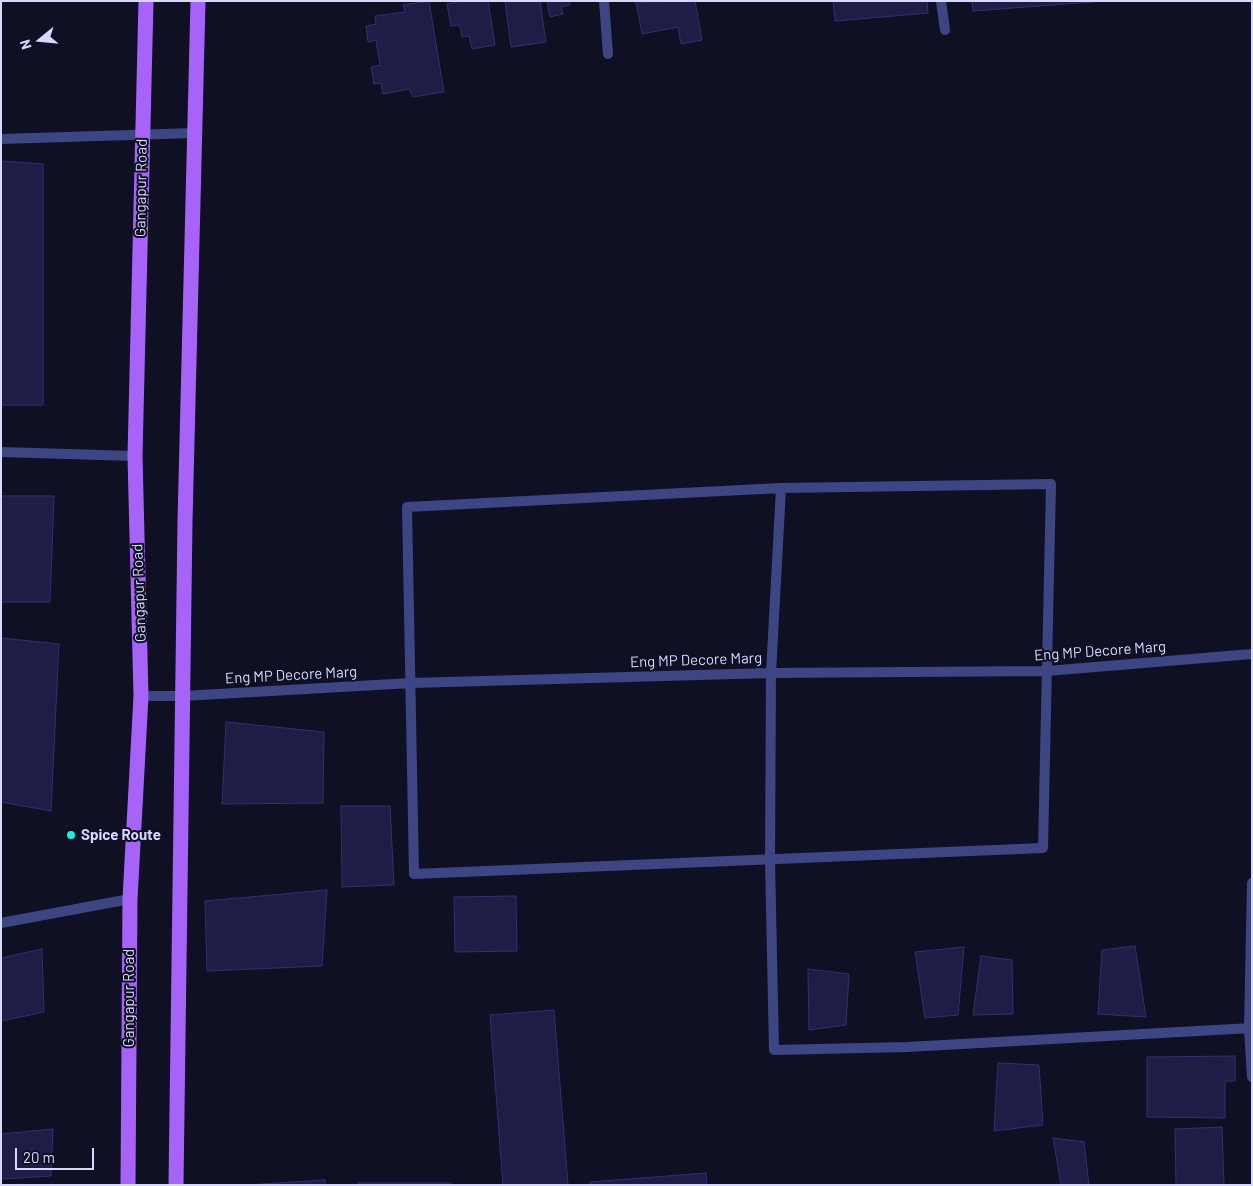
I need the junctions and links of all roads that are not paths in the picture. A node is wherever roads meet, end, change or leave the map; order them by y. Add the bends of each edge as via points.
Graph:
1 (146, 1) edge
2 (198, 1) edge
3 (604, 1) edge
4 (942, 1) edge
5 (945, 30) dead end
6 (608, 54) dead end
7 (195, 133) junction
8 (142, 134) junction
9 (1, 139) edge
10 (1, 452) edge
11 (135, 456) junction
12 (781, 488) junction
13 (1252, 654) edge
14 (1047, 672) junction
15 (771, 673) junction
16 (411, 683) junction
17 (141, 696) junction
18 (183, 696) junction
19 (770, 860) junction
20 (1252, 883) edge
21 (130, 899) junction
22 (1, 923) edge
23 (1250, 1028) edge
24 (1252, 1077) edge
25 (128, 1185) edge
26 (176, 1185) edge

1 - 8 main road, Gangapur Road
2 - 7 main road
3 - 6 street
4 - 5 street
7 - 8 street
7 - 18 main road
8 - 9 street
8 - 11 main road, Gangapur Road
10 - 11 street
11 - 17 main road, Gangapur Road
12 - 14 street via 1051,484
12 - 15 street
12 - 16 street via 407,507
13 - 14 street, Eng MP Decore Marg
14 - 15 street, Eng MP Decore Marg
14 - 19 street via 1043,848
15 - 16 street, Eng MP Decore Marg
15 - 19 street
16 - 18 street, Eng MP Decore Marg
16 - 19 street via 414,874
17 - 18 street, Eng MP Decore Marg
17 - 21 main road, Gangapur Road
18 - 26 main road
19 - 23 street via 774,1050 907,1047
20 - 23 street
21 - 22 street
21 - 25 main road, Gangapur Road
23 - 24 street

